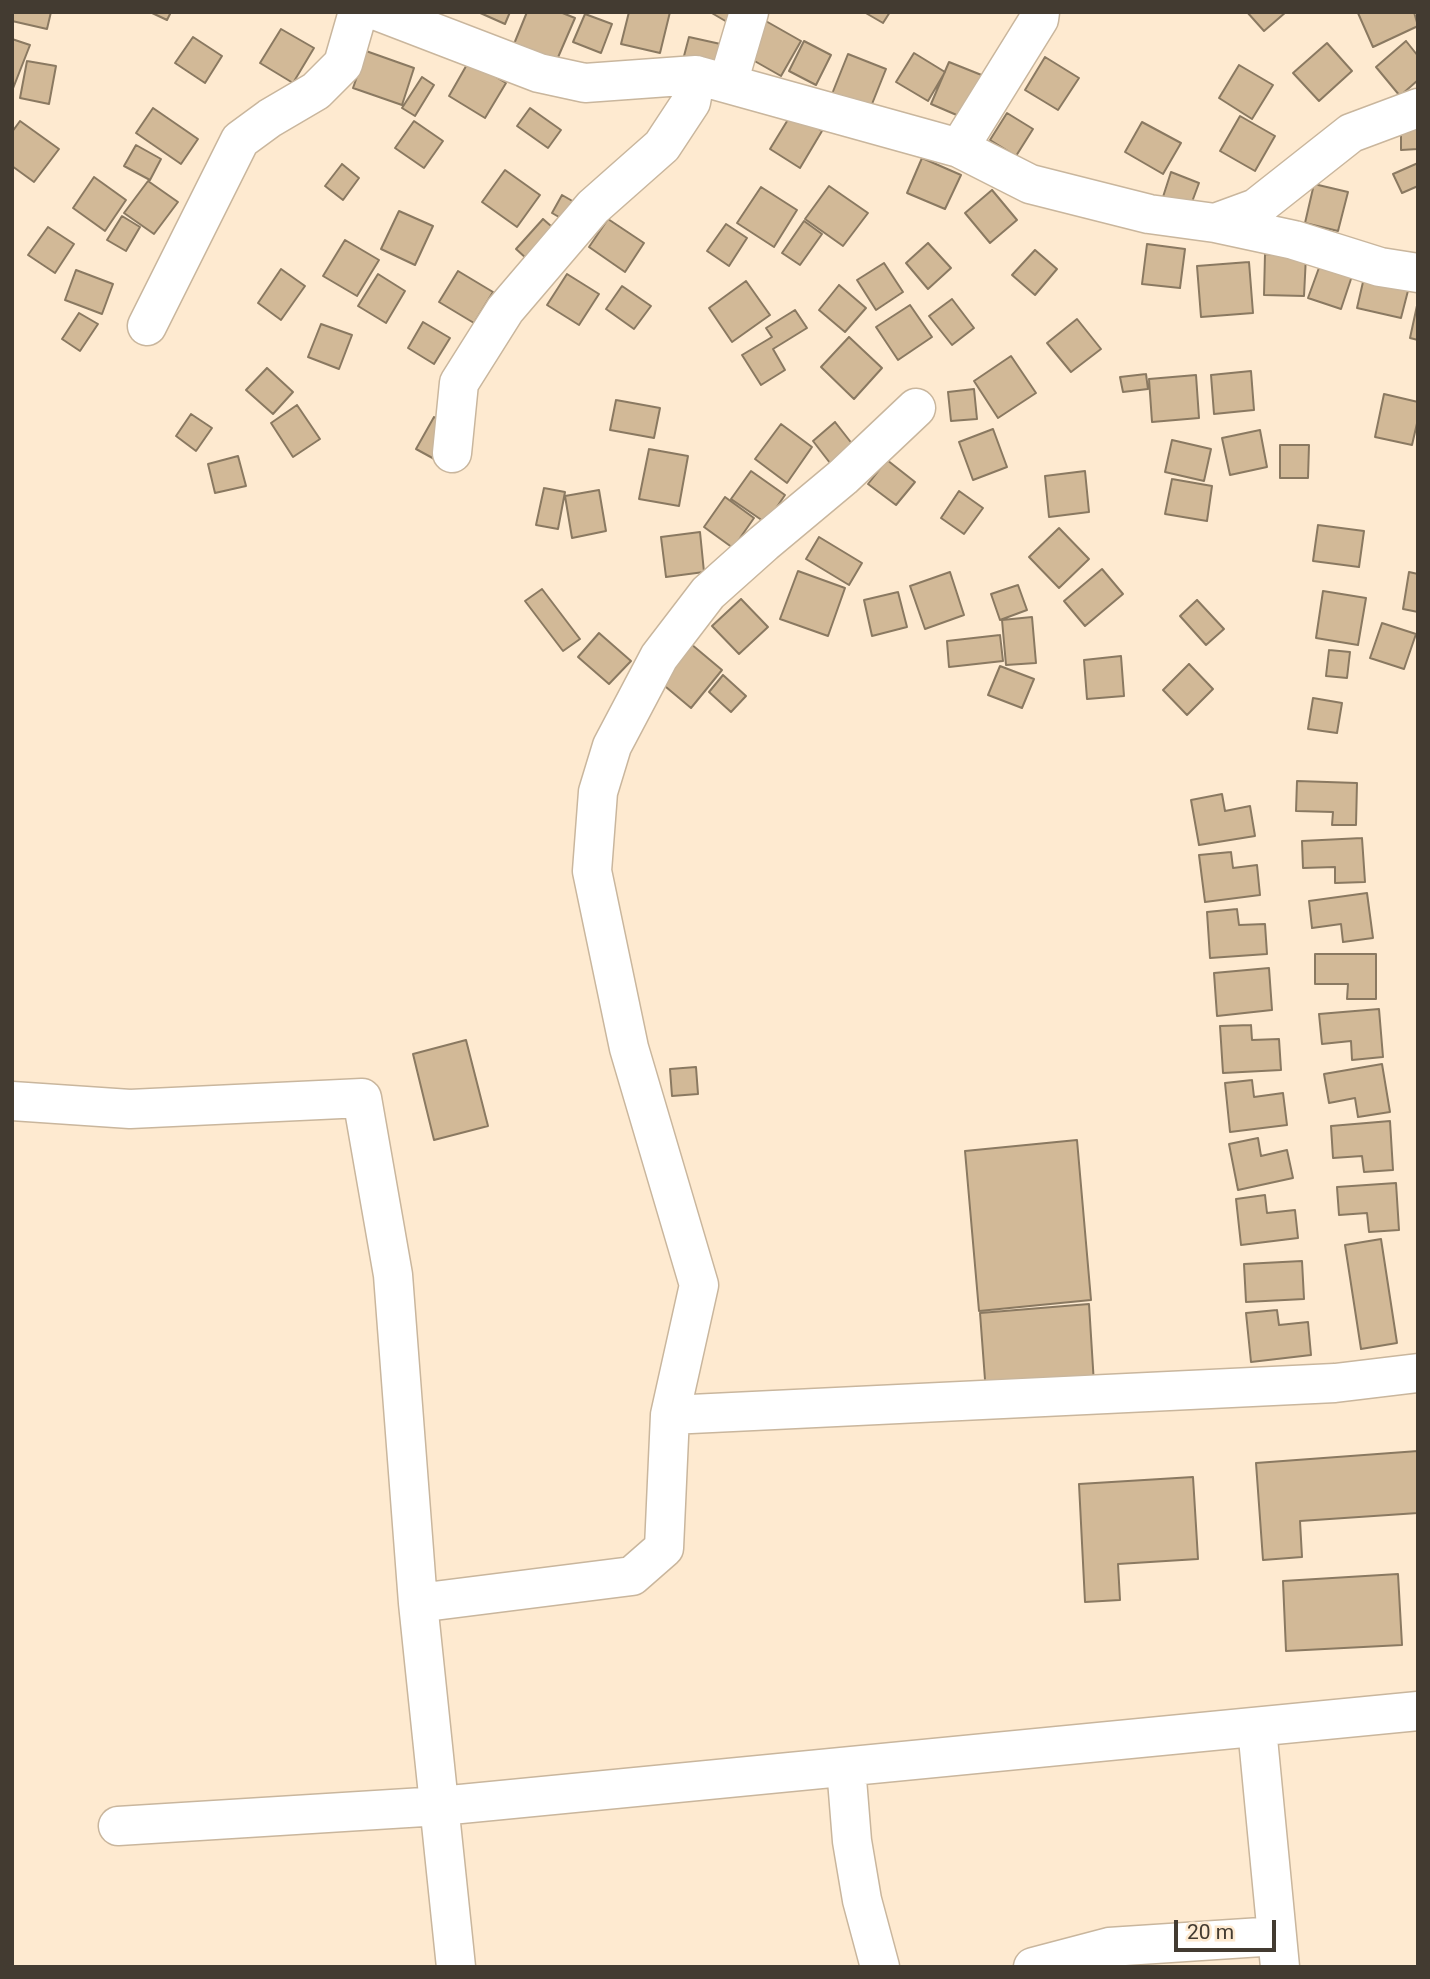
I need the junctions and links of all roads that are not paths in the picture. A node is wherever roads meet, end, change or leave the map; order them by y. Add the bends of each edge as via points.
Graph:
1 (358, 12) edge
2 (380, 12) edge
3 (748, 12) edge
4 (1040, 12) edge
5 (712, 79) junction
6 (1418, 108) edge
7 (960, 148) junction
8 (1214, 223) junction
9 (1418, 273) edge
10 (147, 326) dead end
11 (916, 408) dead end
12 (452, 453) dead end
13 (12, 1101) edge
14 (1418, 1373) edge
15 (670, 1416) junction
16 (418, 1603) junction
17 (1418, 1711) edge
18 (1257, 1728) junction
19 (846, 1767) junction
20 (440, 1806) junction
21 (118, 1826) dead end
22 (1279, 1951) edge
23 (456, 1967) edge
24 (880, 1967) edge
25 (1032, 1967) edge

1 - 10 street via 343,64 316,91 240,140
2 - 5 street via 539,73 585,83
3 - 5 street
4 - 7 street
5 - 7 street
5 - 12 street via 662,146 593,207 505,310 459,383
6 - 8 street via 1351,133 1256,208
7 - 8 street via 1030,184 1149,214
8 - 9 street
11 - 15 street via 708,593 659,657 612,746 598,792 593,871 629,1048 699,1285
13 - 16 street via 130,1109 362,1098 393,1275
14 - 15 street via 1335,1383
15 - 16 street via 664,1548 632,1576
16 - 20 street
17 - 18 street
18 - 19 street
18 - 22 street
19 - 20 street
19 - 24 street via 862,1900
20 - 21 street
20 - 23 street
22 - 25 street via 1110,1947

